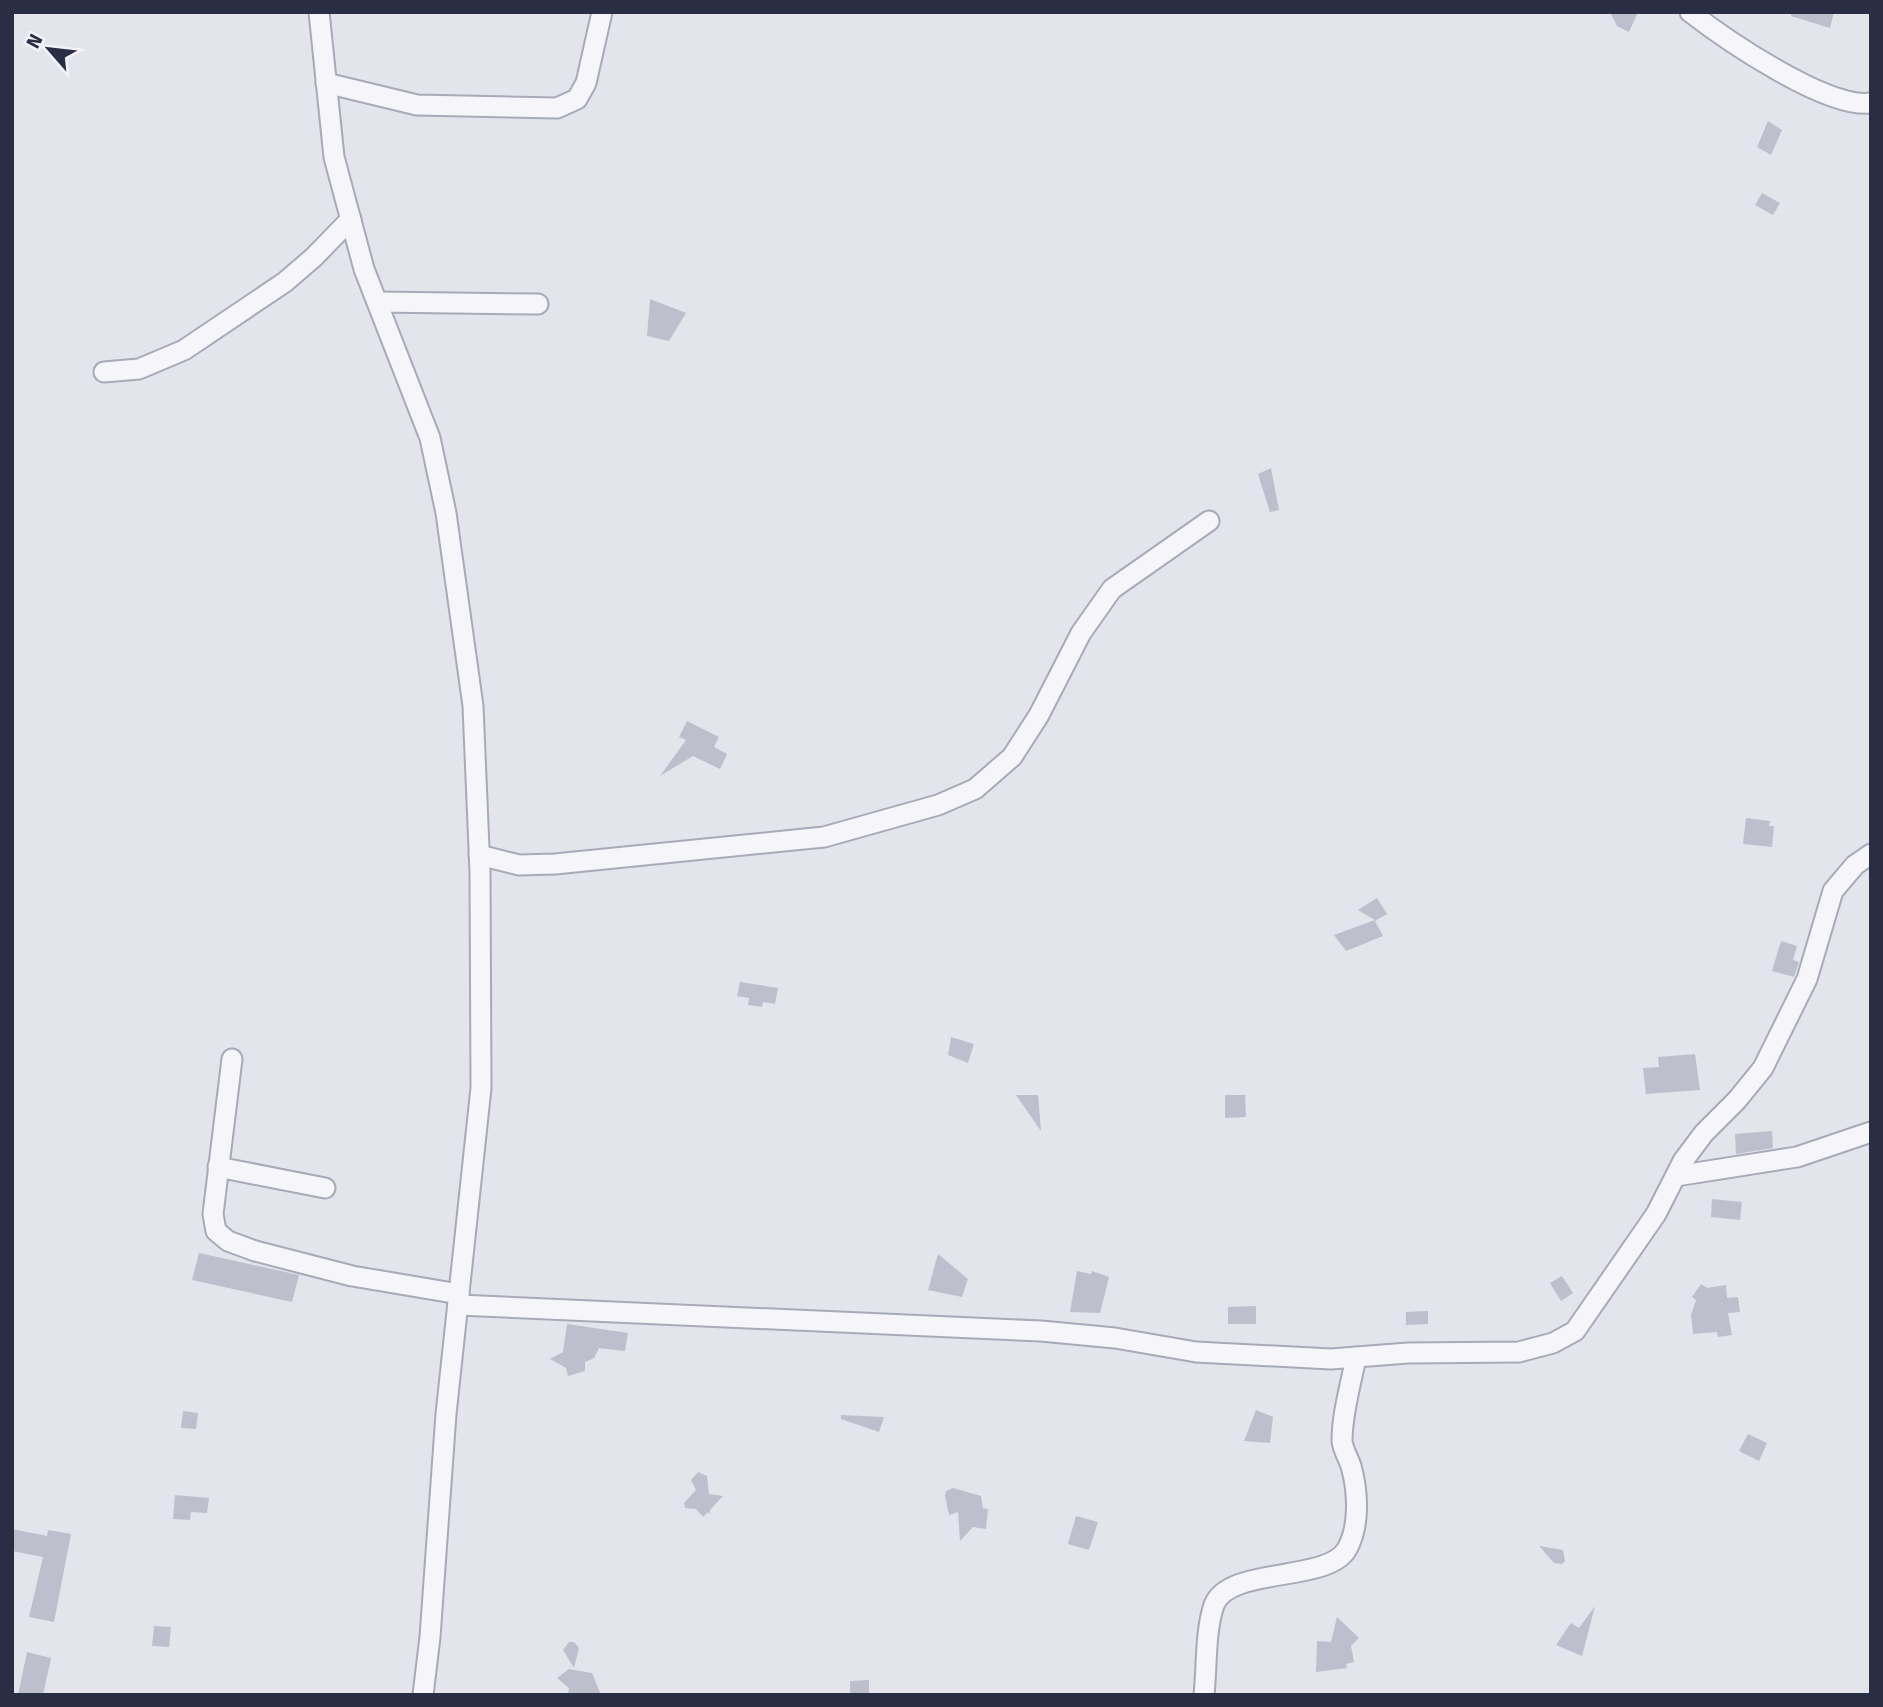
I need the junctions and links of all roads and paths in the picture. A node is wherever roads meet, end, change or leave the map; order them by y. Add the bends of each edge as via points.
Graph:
1 (319, 12) edge
2 (601, 12) edge
3 (1690, 12) edge
4 (327, 83) junction
5 (1871, 103) edge
6 (351, 219) junction
7 (377, 302) junction
8 (538, 304) dead end
9 (104, 372) dead end
10 (1209, 521) dead end
11 (1871, 854) edge
12 (479, 855) junction
13 (232, 1059) dead end
14 (1871, 1132) edge
15 (218, 1167) junction
16 (1676, 1176) junction
17 (325, 1188) dead end
18 (459, 1300) junction
19 (1356, 1357) junction
20 (423, 1695) edge
21 (1204, 1695) edge

1 - 4 street
2 - 4 street via 586,83 577,99 557,108 416,105
3 - 5 street via 1795,79 1848,103
4 - 6 street via 334,157
6 - 7 street
6 - 9 street via 285,282 184,350 139,369
7 - 8 street
7 - 12 street via 430,438 446,513 473,706
10 - 12 street via 1112,589 1081,633 1012,757 975,789 938,805 824,837 555,864 519,865
11 - 16 street via 1833,891 1807,979 1763,1068 1704,1133
12 - 18 street via 481,1087
13 - 15 street
14 - 16 street via 1797,1157
15 - 17 street
15 - 18 street via 213,1214 216,1231 228,1241
16 - 19 street via 1656,1214 1575,1331 1553,1343 1519,1352
18 - 19 street via 1029,1330 1196,1352
18 - 20 street
19 - 21 street via 1342,1424 1342,1446 1351,1466 1357,1509 1347,1549 1340,1558 1318,1566 1223,1591 1214,1604

